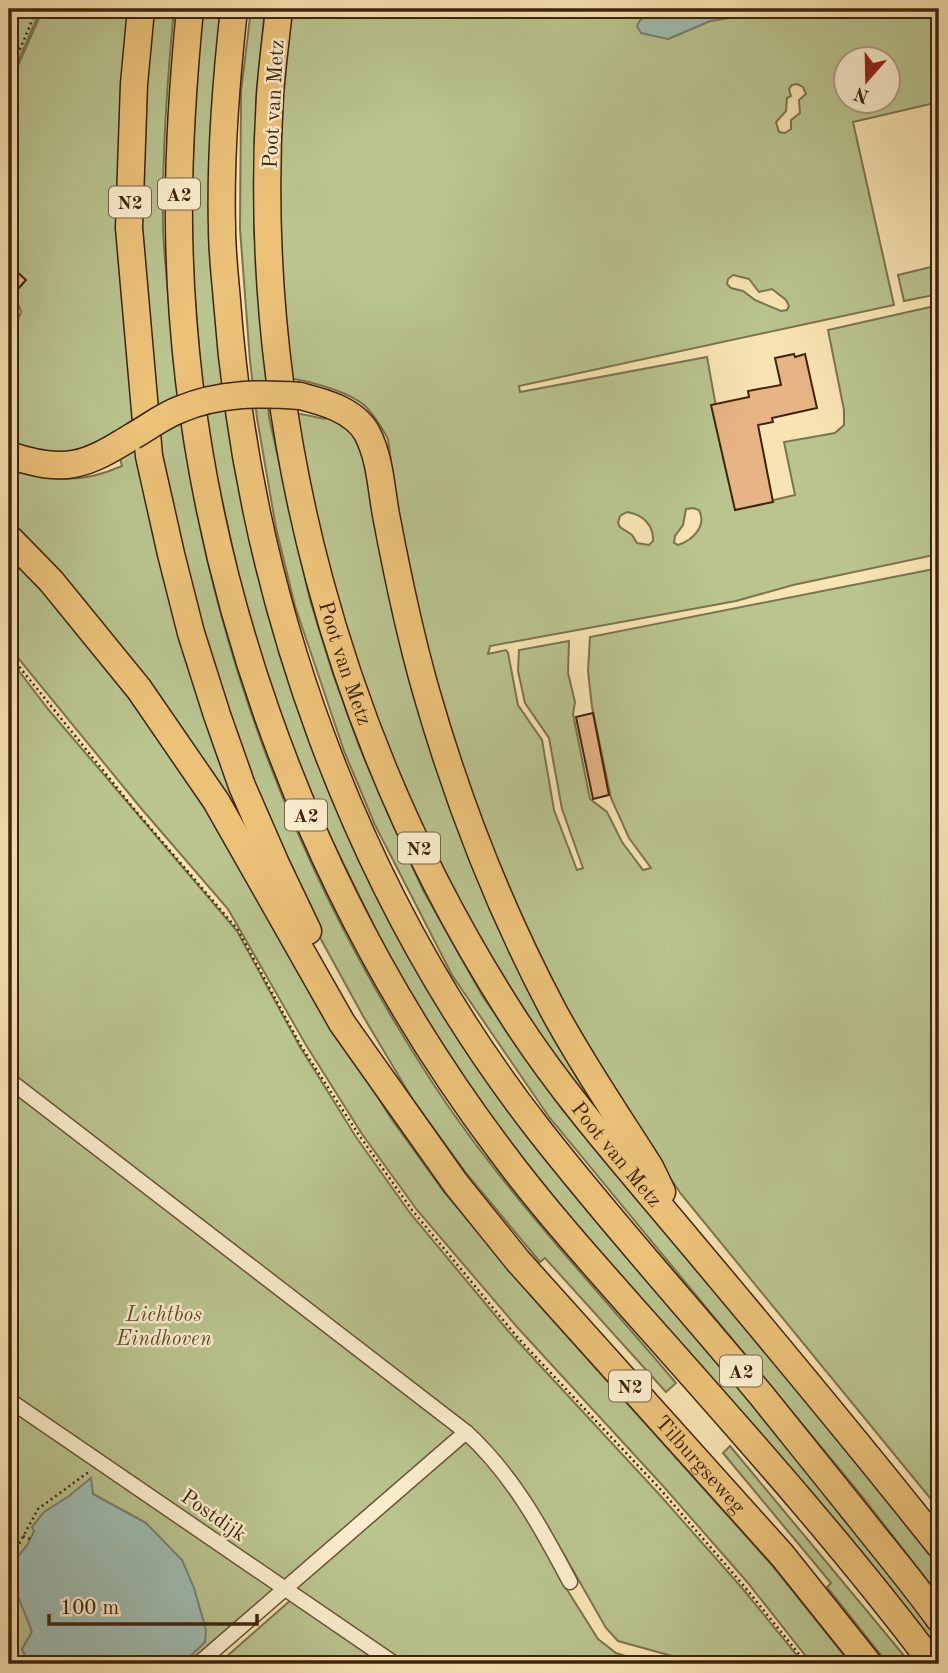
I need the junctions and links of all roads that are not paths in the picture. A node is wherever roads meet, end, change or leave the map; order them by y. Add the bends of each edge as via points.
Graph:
1 (141, 9) edge
2 (190, 9) edge
3 (234, 9) edge
4 (279, 9) edge
5 (9, 455) edge
6 (9, 538) edge
7 (9, 1080) edge
8 (399, 1102) junction
9 (679, 1229) junction
10 (9, 1400) edge
11 (466, 1432) junction
12 (939, 1545) edge
13 (570, 1582) dead end
14 (286, 1590) junction
15 (939, 1619) edge
16 (198, 1664) edge
17 (395, 1664) edge
18 (869, 1664) edge
19 (933, 1664) edge

1 - 8 highway, N2 via 129,229 149,456 170,554 191,634 243,786 310,936
2 - 19 highway, A2 via 182,88 179,230 198,440 237,620 293,783 348,904 448,1078 589,1259 803,1504
3 - 15 highway, A2 via 225,89 222,229 240,430 269,571 329,757 376,864 486,1056 537,1128 761,1395
4 - 9 highway, Poot van Metz / N2 via 268,161 273,312 288,443 331,624 399,804 473,952 519,1027 574,1101
5 - 9 highway, N2, bridge via 38,465 68,467 101,456 181,409 231,395 265,393 329,403 366,430 376,452 412,644 456,792 483,862 554,1012 650,1167
6 - 8 highway, N2 via 51,581 139,689 216,801 337,1016
7 - 11 street
8 - 18 highway, Tilburgseweg / N2 via 426,1144 518,1261 782,1555
9 - 12 highway, N2
10 - 14 street, Postdijk
11 - 13 street via 519,1492
11 - 14 street
14 - 16 street
14 - 17 street, Postdijk

